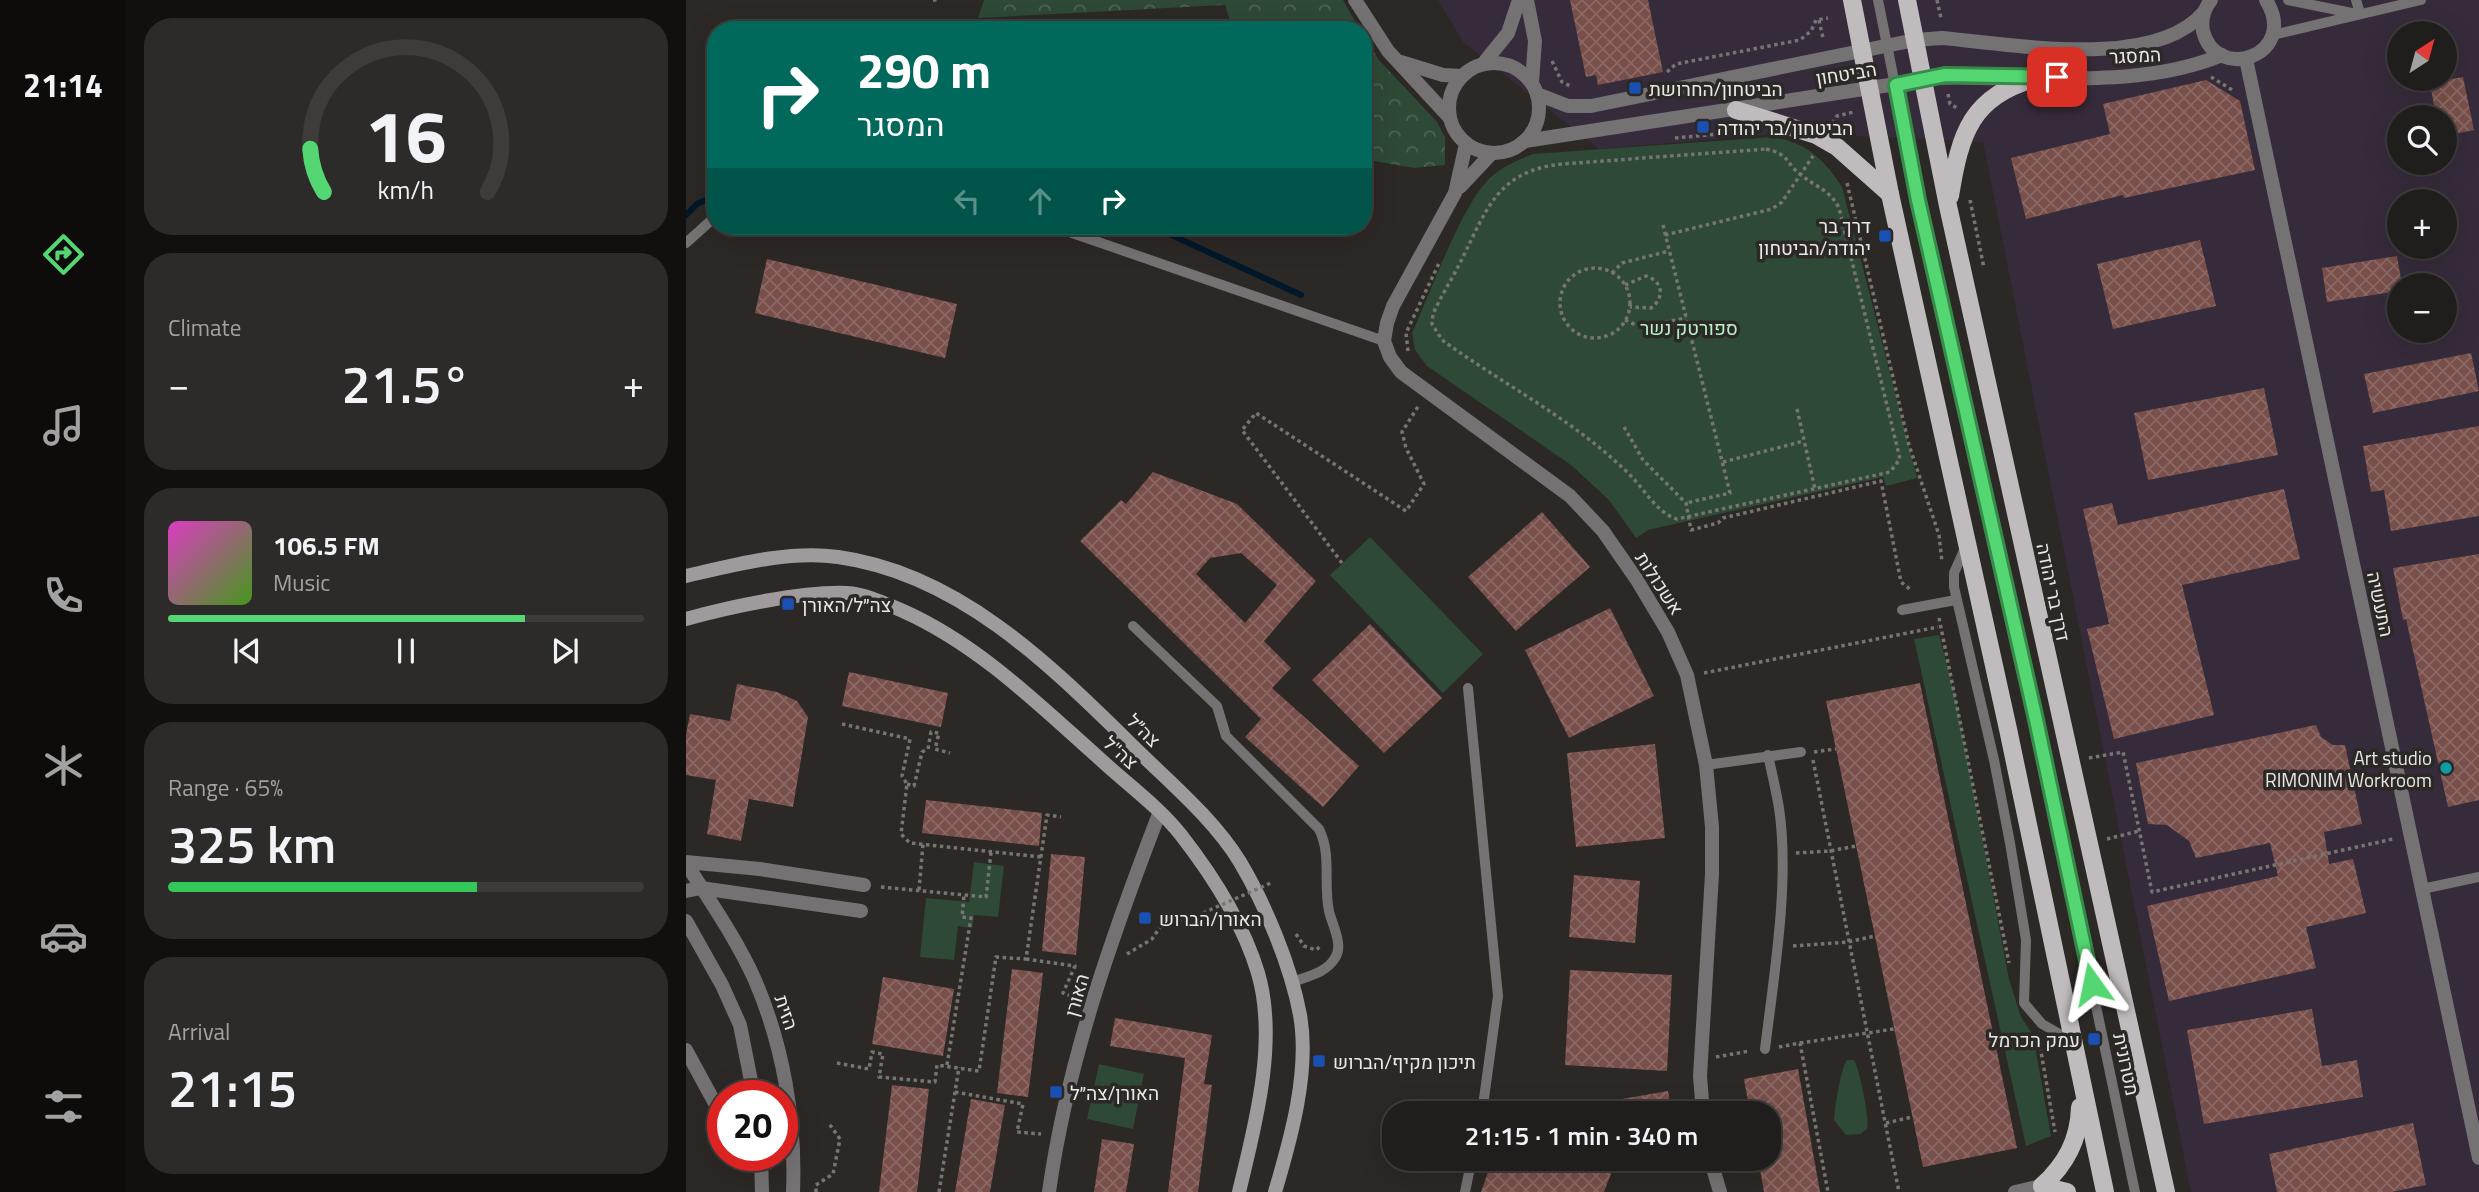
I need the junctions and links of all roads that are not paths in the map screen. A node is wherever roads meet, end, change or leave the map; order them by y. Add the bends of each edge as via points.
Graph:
1 (1355, 0) edge
2 (1519, 0) edge
3 (1527, 0) edge
4 (1852, 0) edge
5 (1878, 0) edge
6 (1907, 0) edge
7 (2266, 0) edge
8 (2288, 0) edge
9 (2356, 0) edge
10 (2421, 0) edge
11 (2207, 6) edge
12 (2360, 13) junction
13 (1367, 21) edge
14 (1372, 29) edge
15 (2273, 35) junction
16 (1915, 40) junction
17 (1888, 44) junction
18 (1861, 50) junction
19 (2222, 55) junction
20 (2246, 59) junction
21 (1399, 62) junction
22 (1483, 64) junction
23 (1462, 76) junction
24 (2037, 78) junction
25 (1922, 80) junction
26 (1896, 85) junction
27 (1535, 88) junction
28 (1869, 89) junction
29 (1736, 110) junction
30 (1450, 118) junction
31 (1525, 141) junction
32 (1466, 144) junction
33 (1492, 153) junction
34 (1455, 193) junction
35 (1890, 194) junction
36 (1948, 206) junction
37 (707, 224) edge
38 (1078, 235) edge
39 (686, 243) edge
40 (1384, 341) junction
41 (1966, 546) junction
42 (686, 576) edge
43 (1956, 600) junction
44 (1902, 610) dead end
45 (686, 619) edge
46 (1133, 626) dead end
47 (1468, 688) dead end
48 (1801, 752) dead end
49 (1768, 755) junction
50 (1706, 765) junction
51 (1159, 814) junction
52 (686, 862) edge
53 (2479, 877) edge
54 (864, 886) road end
55 (701, 888) junction
56 (2422, 889) junction
57 (686, 891) edge
58 (861, 911) dead end
59 (686, 921) edge
60 (1293, 982) junction
61 (2072, 1041) junction
62 (1765, 1049) road end
63 (686, 1050) edge
64 (751, 1080) edge
65 (2080, 1081) junction
66 (707, 1089) edge
67 (1484, 1101) edge
68 (1703, 1101) edge
69 (2479, 1158) edge
70 (761, 1171) edge
71 (1469, 1171) edge
72 (1714, 1171) edge
73 (2042, 1186) junction
74 (762, 1192) edge
75 (793, 1192) edge
76 (1049, 1192) edge
77 (1239, 1192) edge
78 (1275, 1192) edge
79 (1465, 1192) edge
80 (1720, 1192) edge
81 (2015, 1192) edge
82 (2067, 1192) edge
83 (2105, 1192) edge
84 (2135, 1192) edge
85 (2166, 1192) edge

1 - 13 street
2 - 22 street via 1507,33
3 - 27 street via 1535,41
4 - 18 main road
5 - 17 lane, מטרונית
6 - 16 main road, דרך בר יהודה
7 - 15 street via 2275,23
8 - 12 lane
9 - 12 lane
10 - 12 lane
11 - 16 street, המסגר via 2186,29 2118,50
11 - 19 street, המסגר via 2202,28
12 - 15 lane
14 - 21 street
15 - 20 street via 2258,54
16 - 17 street, הביטחון
16 - 25 main road, דרך בר יהודה
17 - 18 street, הביטחון
17 - 26 lane, מטרונית
18 - 27 street, הביטחון via 1591,106 1569,106
18 - 28 main road
19 - 20 street, המסגר
19 - 24 street, המסגר via 2162,74
20 - 56 street, התעשיה
21 - 23 street
21 - 30 street
22 - 23 street
22 - 27 street via 1505,64 1525,74
23 - 30 street via 1451,95
24 - 25 street, המסגר via 1945,75
24 - 36 main road via 1999,92 1973,118 1958,149
25 - 26 street, הביטחון
25 - 36 main road, דרך בר יהודה
26 - 28 street, הביטחון
26 - 84 lane, מטרונית
27 - 31 street via 1538,120
28 - 29 street, הביטחון
28 - 35 main road
29 - 31 street, הביטחון
29 - 35 main road via 1816,135 1837,147
30 - 32 street
31 - 33 street
32 - 33 street
32 - 34 street
33 - 34 street
34 - 40 street via 1393,306
35 - 41 main road
36 - 85 main road, דרך בר יהודה
37 - 39 lane
38 - 40 lane
40 - 50 street, אשכולות via 1401,372 1570,496 1603,531 1668,632 1687,675
41 - 43 lane via 1954,573
41 - 61 main road
42 - 60 main road, צה״ל via 782,558 837,557 902,574 1007,631 1064,679 1219,836 1245,872
43 - 44 lane
43 - 61 lane via 2012,855 2026,940 2024,1003 2042,1024
45 - 51 main road, צה"ל via 848,593 885,603 939,628 1005,674
46 - 60 lane via 1217,706 1226,736 1319,829 1326,843 1337,956 1326,969
47 - 67 lane via 1498,996
48 - 49 lane
49 - 50 lane
49 - 62 lane via 1779,809 1781,853 1777,947
50 - 68 street, אשכולות via 1712,874
51 - 76 street, האורן via 1116,926 1057,1135
51 - 77 main road, צה"ל via 1180,834 1225,897 1259,975 1264,1074
52 - 54 street
52 - 55 street, הזית
53 - 56 lane
55 - 57 street
55 - 58 street
55 - 75 street, הזית via 753,975 774,1026 787,1095
56 - 69 street, התעשיה
59 - 64 street via 740,1025
60 - 78 main road, צה״ל via 1301,1017 1301,1074
61 - 65 main road
63 - 66 street
65 - 73 main road via 2072,1149
65 - 83 main road
70 - 74 street
71 - 79 lane
72 - 80 street
73 - 81 street
73 - 82 main road

